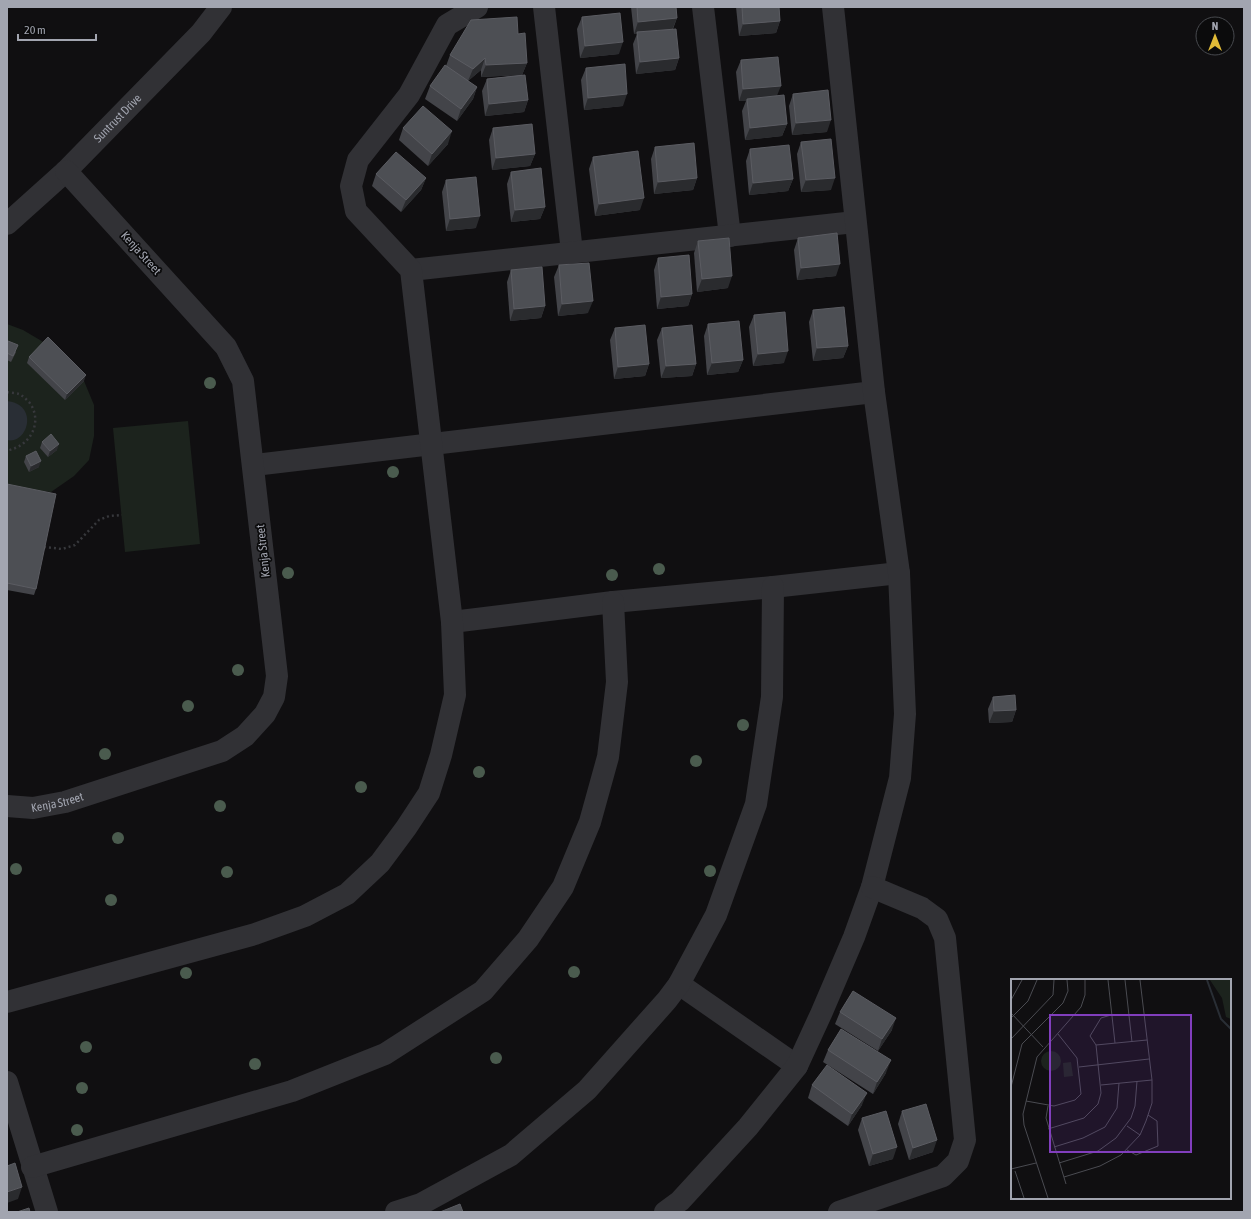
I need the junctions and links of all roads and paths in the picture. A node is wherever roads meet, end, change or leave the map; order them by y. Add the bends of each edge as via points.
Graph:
1 (221, 7) edge
2 (477, 7) edge
3 (544, 7) edge
4 (703, 7) edge
5 (832, 7) edge
6 (66, 171) junction
7 (855, 222) junction
8 (7, 224) edge
9 (730, 236) junction
10 (572, 252) junction
11 (411, 270) junction
12 (7, 392) edge
13 (874, 392) junction
14 (430, 443) junction
15 (7, 451) edge
16 (254, 465) junction
17 (122, 515) dead end
18 (44, 547) edge
19 (899, 573) junction
20 (773, 587) junction
21 (613, 602) junction
22 (452, 622) junction
23 (7, 806) edge
24 (872, 887) junction
25 (679, 984) junction
26 (7, 1002) edge
27 (797, 1066) junction
28 (7, 1082) edge
29 (32, 1167) junction
30 (679, 1208) edge
31 (47, 1212) edge
32 (396, 1212) edge
33 (839, 1212) edge

1 - 6 street, Suntrust Drive via 201,33
2 - 11 street via 447,25 409,95 358,160 350,186 356,211
3 - 10 street
4 - 9 street
5 - 7 street
6 - 8 street, Suntrust Drive
6 - 16 street, Kenja Street via 226,347 243,381
7 - 9 street
7 - 13 street
9 - 10 street
10 - 11 street
11 - 14 street
12 - 15 path via 19,394 30,404 34,411 35,426 29,439 21,446
13 - 14 street
13 - 19 street
14 - 16 street
14 - 22 street
16 - 23 street, Kenja Street via 277,676 274,697 265,714 245,736 222,751 65,802 33,808
17 - 18 path via 99,520 75,545 62,549
19 - 20 street
19 - 24 street via 905,714 900,778
20 - 21 street
20 - 25 street via 772,697 756,804 716,915
21 - 22 street
21 - 29 street via 617,682 608,757 590,822 563,887 528,939 483,992 385,1054 299,1088
22 - 26 street via 455,695 441,755 429,792 380,863 347,894 305,916 255,934
24 - 27 street via 854,937
24 - 33 street via 922,908 937,919 945,938 965,1140 958,1161 944,1176
25 - 27 street
25 - 32 street via 587,1090 511,1155 421,1204
27 - 30 street
28 - 29 street
29 - 31 street

